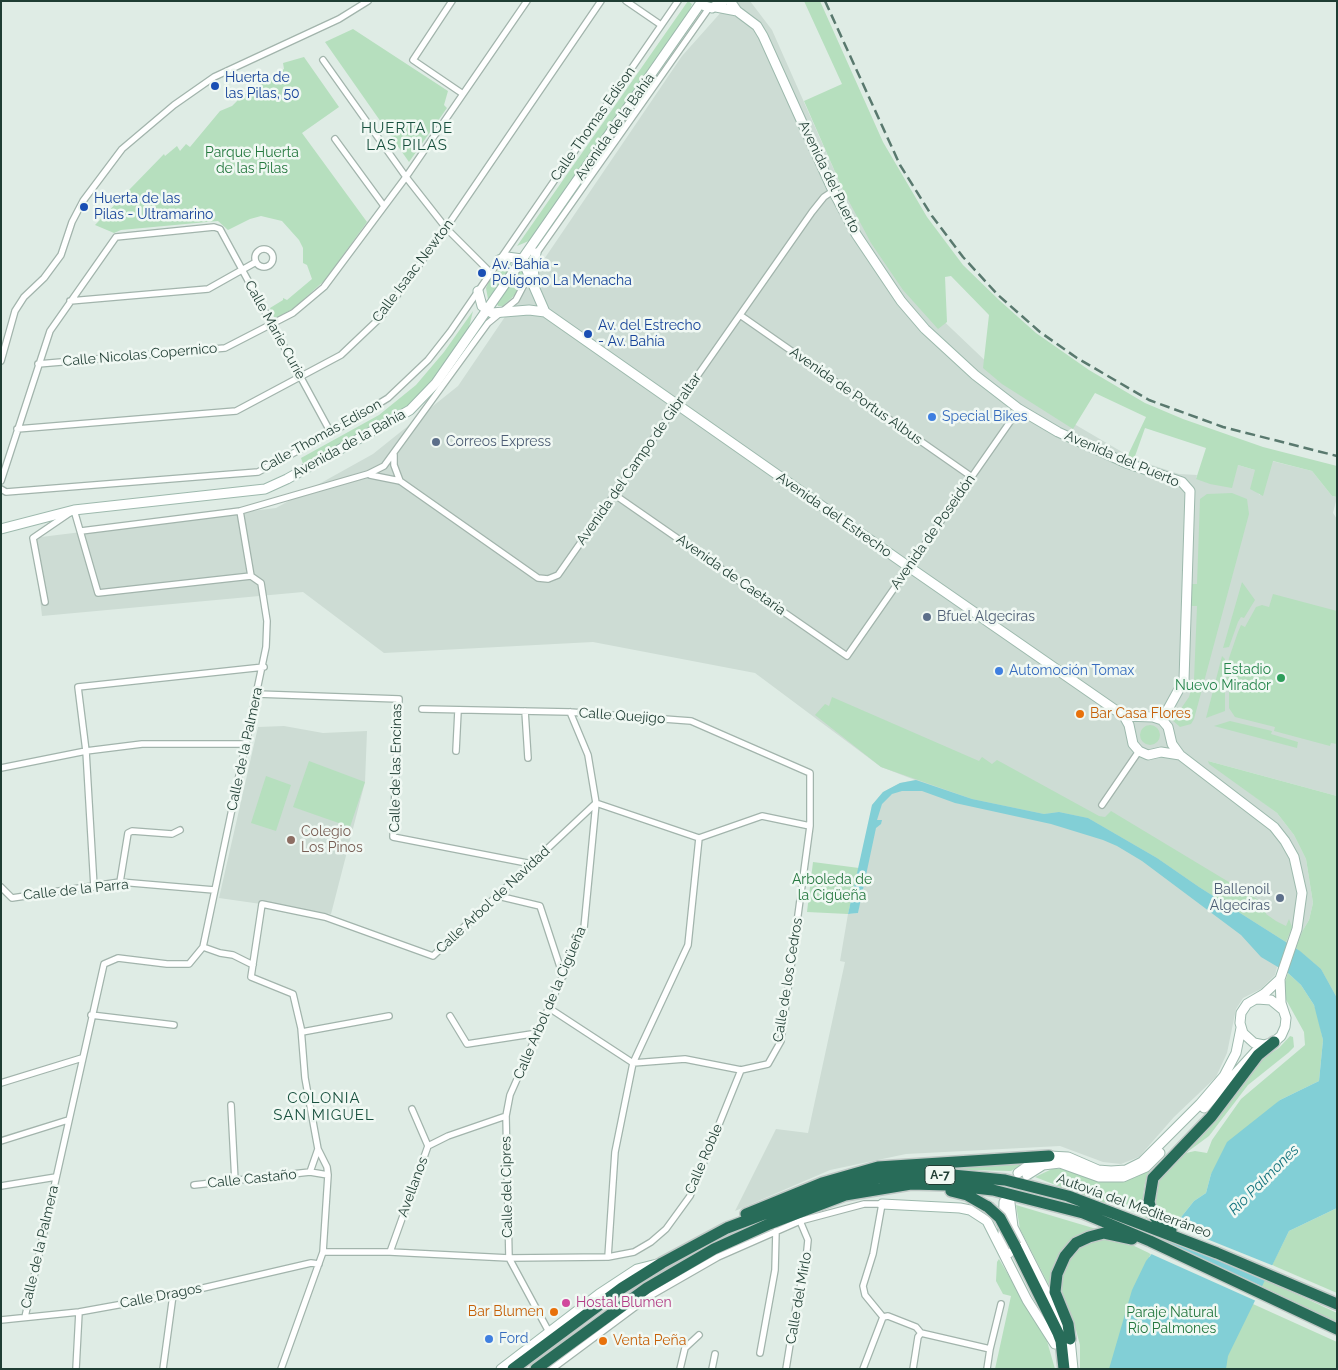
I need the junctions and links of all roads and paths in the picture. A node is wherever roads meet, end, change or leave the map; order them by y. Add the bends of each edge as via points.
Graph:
1 (368, 1) edge
2 (452, 1) edge
3 (527, 1) edge
4 (601, 1) edge
5 (626, 1) edge
6 (678, 1) edge
7 (730, 1) edge
8 (708, 4) edge
9 (737, 11) junction
10 (662, 25) junction
11 (323, 60) dead end
12 (463, 94) junction
13 (335, 138) dead end
14 (406, 177) junction
15 (833, 192) junction
16 (384, 206) junction
17 (446, 228) junction
18 (536, 253) junction
19 (522, 258) junction
20 (498, 260) junction
21 (256, 262) dead end
22 (242, 270) junction
23 (490, 272) junction
24 (530, 274) junction
25 (478, 292) junction
26 (537, 294) junction
27 (70, 301) junction
28 (486, 311) junction
29 (545, 312) junction
30 (499, 314) junction
31 (740, 315) junction
32 (272, 325) junction
33 (1, 361) edge
34 (38, 364) junction
35 (301, 378) junction
36 (677, 405) junction
37 (1019, 409) junction
38 (17, 429) junction
39 (331, 433) junction
40 (394, 455) junction
41 (368, 474) junction
42 (972, 477) junction
43 (1, 480) edge
44 (400, 481) junction
45 (2, 490) edge
46 (614, 495) junction
47 (74, 510) junction
48 (240, 511) junction
49 (1, 529) edge
50 (81, 531) junction
51 (909, 567) junction
52 (251, 576) junction
53 (45, 602) dead end
54 (847, 656) joint
55 (264, 667) junction
56 (257, 694) junction
57 (422, 709) dead end
58 (458, 711) junction
59 (526, 711) junction
60 (570, 712) junction
61 (1124, 716) junction
62 (1144, 718) junction
63 (1162, 720) junction
64 (1132, 735) junction
65 (1170, 736) junction
66 (247, 744) junction
67 (86, 751) junction
68 (456, 751) dead end
69 (1139, 751) junction
70 (1161, 752) junction
71 (1180, 755) junction
72 (528, 758) dead end
73 (1, 768) edge
74 (810, 774) joint
75 (596, 803) junction
76 (1102, 805) dead end
77 (810, 826) junction
78 (180, 830) dead end
79 (700, 838) junction
80 (532, 864) junction
81 (120, 882) junction
82 (1, 887) edge
83 (94, 887) junction
84 (214, 890) junction
85 (498, 896) junction
86 (203, 947) junction
87 (253, 965) junction
88 (563, 976) junction
89 (1280, 979) junction
90 (1256, 999) junction
91 (549, 1008) junction
92 (1283, 1010) junction
93 (91, 1015) junction
94 (389, 1016) dead end
95 (450, 1016) dead end
96 (174, 1025) dead end
97 (1241, 1028) junction
98 (302, 1032) junction
99 (538, 1033) junction
100 (1269, 1043) junction
101 (82, 1058) junction
102 (633, 1063) junction
103 (741, 1070) junction
104 (1, 1083) edge
105 (231, 1105) dead end
106 (412, 1109) dead end
107 (506, 1116) junction
108 (68, 1120) junction
109 (1, 1141) edge
110 (428, 1146) junction
111 (318, 1149) junction
112 (1049, 1156) junction
113 (310, 1172) junction
114 (328, 1174) junction
115 (56, 1177) junction
116 (235, 1181) junction
117 (910, 1184) junction
118 (194, 1185) dead end
119 (1, 1186) edge
120 (882, 1204) junction
121 (800, 1221) junction
122 (1156, 1225) junction
123 (727, 1228) junction
124 (776, 1231) junction
125 (1150, 1241) junction
126 (323, 1252) junction
127 (390, 1252) junction
128 (608, 1257) junction
129 (508, 1258) junction
130 (319, 1264) junction
131 (173, 1295) junction
132 (1001, 1304) dead end
133 (1337, 1304) edge
134 (79, 1312) junction
135 (25, 1317) junction
136 (884, 1317) junction
137 (1, 1320) edge
138 (1337, 1329) edge
139 (554, 1333) junction
140 (920, 1333) junction
141 (700, 1335) dead end
142 (1070, 1339) junction
143 (1055, 1344) junction
144 (990, 1349) junction
145 (760, 1353) dead end
146 (715, 1354) dead end
147 (76, 1369) edge
148 (163, 1369) edge
149 (281, 1369) edge
150 (501, 1369) edge
151 (513, 1369) edge
152 (522, 1369) edge
153 (536, 1369) edge
154 (552, 1369) edge
155 (680, 1369) edge
156 (712, 1369) edge
157 (786, 1369) edge
158 (863, 1369) edge
159 (913, 1369) edge
160 (987, 1369) edge
161 (1059, 1369) edge
162 (1064, 1369) edge
163 (1073, 1369) edge

1 - 33 street via 339,19 214,77 174,105 122,149 84,201 72,222 61,255 15,311
2 - 12 street via 414,55 414,62
3 - 12 street, Calle Nicolas Copernico
4 - 17 street, Calle Isaac Newton
5 - 10 street
6 - 10 street, Calle Thomas Edison
7 - 9 street
8 - 9 street
8 - 18 street, Avenida de la Bahía
8 - 19 street, Avenida de la Bahía
9 - 15 street, Avenida del Puerto via 757,26 767,43
10 - 20 street, Calle Thomas Edison
11 - 14 street
12 - 14 street, Calle Nicolas Copernico
13 - 16 street
14 - 16 street, Calle Nicolas Copernico
14 - 17 street
15 - 31 street, Avenida del Campo de Gibraltar via 824,197 812,212
15 - 37 street, Avenida del Puerto via 878,270 919,322 949,353
16 - 32 street, Calle Nicolas Copernico via 324,287 293,314
17 - 23 street
17 - 35 street, Calle Isaac Newton via 382,316 342,355
18 - 24 street, Avenida de la Bahía
18 - 26 street via 533,266
19 - 20 street
19 - 24 street
19 - 28 street, Avenida de la Bahía
20 - 23 street, Calle Thomas Edison
21 - 22 street
22 - 27 street via 208,289
22 - 27 street, Calle Marie Curie via 218,227 116,237
22 - 32 street, Calle Marie Curie
23 - 25 street, Calle Thomas Edison
24 - 26 street
24 - 30 street, Avenida de la Bahía via 516,300
25 - 28 street
25 - 39 street, Calle Thomas Edison via 409,381
26 - 29 street
27 - 34 street via 50,331
28 - 30 street
28 - 47 street, Avenida de la Bahía via 436,383 414,407 287,479 249,492
29 - 30 street via 529,310
29 - 36 street, Avenida del Estrecho
30 - 40 street, Avenida de la Bahía via 482,331
31 - 36 street, Avenida del Campo de Gibraltar
31 - 42 street, Avenida de Portus Albus
32 - 34 street, Calle Nicolas Copernico via 225,348
32 - 35 street, Calle Marie Curie
34 - 38 street
35 - 38 street, Calle Isaac Newton via 236,410
35 - 39 street, Calle Marie Curie
36 - 46 street, Avenida del Campo de Gibraltar
36 - 51 street, Avenida del Estrecho
37 - 42 street, Avenida de Poseidón
37 - 63 street, Avenida del Puerto via 1058,432 1126,463 1182,482 1190,491 1184,680
38 - 43 street
39 - 45 street, Calle Thomas Edison via 258,472
40 - 41 street, Avenida de la Bahía via 384,466
40 - 44 street
41 - 44 street, Avenida del Campo de Gibraltar
41 - 48 street, Avenida de la Bahía
42 - 51 street, Avenida de Poseidón
44 - 46 street, Avenida del Campo de Gibraltar via 543,579 558,575
46 - 54 street, Avenida de Caetaria
47 - 49 street, Avenida de la Bahía
47 - 50 street
47 - 53 street via 33,538
48 - 50 street
48 - 52 street, Calle de la Palmera
50 - 52 street via 98,593
51 - 54 street, Avenida de Poseidón
51 - 61 street, Avenida del Estrecho
52 - 55 street, Calle de la Palmera via 261,583 267,621
55 - 56 street, Calle de la Palmera
55 - 67 street via 78,687
56 - 66 street, Calle de la Palmera
56 - 80 street, Calle de las Encinas via 399,699 393,837
57 - 58 street, Calle Quejigo
58 - 59 street, Calle Quejigo
58 - 68 street
59 - 60 street, Calle Quejigo
59 - 72 street
60 - 74 street, Calle Quejigo via 691,721
60 - 75 street, Calle Arbol de la Cigüeña via 588,755
61 - 62 street, Avenida del Estrecho
61 - 64 street
62 - 63 street
62 - 64 street via 1136,723
63 - 65 street
64 - 69 street via 1133,744
65 - 70 street
65 - 71 street
66 - 67 street via 142,744
66 - 84 street, Calle de la Palmera
67 - 73 street
67 - 83 street
69 - 70 street via 1152,755
69 - 76 street
70 - 71 street
71 - 89 street via 1274,827 1294,857 1302,893 1302,911
74 - 77 street, Calle de los Cedros
75 - 79 street
75 - 80 street, Calle Arbol de Navidad
75 - 88 street, Calle Arbol de la Cigüeña via 584,928
77 - 79 street via 762,816
77 - 103 street, Calle de los Cedros via 781,1041 768,1064
78 - 81 street via 172,834 128,833
79 - 102 street via 688,945
80 - 85 street, Calle Arbol de Navidad
81 - 83 street, Calle de la Parra
81 - 84 street, Calle de la Parra
82 - 83 street, Calle de la Parra via 12,898
84 - 86 street, Calle de la Palmera
85 - 87 street, Calle Arbol de Navidad via 433,956 325,917 262,904
85 - 88 street via 540,906
86 - 87 street via 233,955
86 - 93 street, Calle de la Palmera via 189,964 118,958 104,964
87 - 98 street via 251,977 293,994
88 - 91 street, Calle Arbol de la Cigüeña
89 - 90 street
89 - 92 street
90 - 92 street via 1272,1000
90 - 97 street via 1241,1013
91 - 99 street, Calle Arbol de la Cigüeña
91 - 102 street
92 - 100 street via 1285,1027 1281,1036
93 - 96 street
93 - 101 street, Calle de la Palmera
94 - 98 street
95 - 99 street via 467,1044
97 - 100 street via 1250,1040
97 - 112 street via 1236,1052 1224,1076 1142,1162 1126,1170 1111,1171 1098,1170 1068,1157
98 - 111 street via 305,1078
99 - 107 street, Calle Arbol de la Cigüeña via 510,1095
100 - 112 street via 1250,1056 1215,1097 1154,1160 1138,1172 1107,1178 1054,1163 1022,1174 1035,1161
100 - 122 highway via 1211,1117 1153,1178 1149,1202
101 - 104 street
101 - 108 street, Calle de la Palmera
102 - 103 street via 685,1059
102 - 128 street via 615,1152
103 - 128 street, Calle Roble via 690,1196 666,1229 651,1242 634,1252
105 - 116 street
106 - 110 street
107 - 110 street, Avellanos
107 - 129 street, Calle del Cipres
108 - 109 street
108 - 115 street, Calle de la Palmera
110 - 127 street, Avellanos
111 - 113 street
111 - 114 street
112 - 123 highway via 878,1166 770,1202 735,1218
113 - 114 street, Calle Castaño
113 - 116 street, Calle Castaño
114 - 126 street
115 - 119 street, Calle de la Palmera
115 - 135 street, Calle de la Palmera
116 - 118 street, Calle Castaño
117 - 125 highway, Autovía del Mediterráneo / A-7 via 968,1186 1025,1196 1083,1213
117 - 153 highway, Autovía del Mediterráneo / A-7 via 845,1195 714,1249 647,1288
117 - 162 highway, bridge via 920,1190 961,1193 988,1207 1000,1218 1062,1341
120 - 121 street via 846,1208
120 - 136 street via 873,1254 863,1286 865,1295
120 - 143 street via 960,1208 987,1220 1027,1300
121 - 124 street
121 - 157 street, Calle del Mirlo via 808,1240
122 - 123 highway, Autovía del Mediterráneo / A-7 via 1005,1180 942,1174 899,1176 851,1184
122 - 133 highway, Autovía del Mediterráneo via 1200,1241 1217,1252
123 - 139 highway, Autovía del Mediterráneo / A-7 via 662,1262
124 - 145 street via 775,1270
124 - 154 street via 718,1256 667,1285
125 - 138 highway, Autovía del Mediterráneo / A-7
125 - 142 highway via 1139,1242 1104,1233 1076,1243 1065,1256 1057,1274 1055,1292 1068,1324
126 - 127 street
126 - 130 street
127 - 129 street
128 - 129 street, Calle Roble
129 - 139 street
130 - 131 street, Calle Dragos via 310,1263
130 - 149 street
131 - 134 street, Calle Dragos
131 - 148 street
132 - 144 street
134 - 135 street, Calle Dragos
134 - 147 street
135 - 137 street, Calle Dragos
136 - 140 street via 916,1327
136 - 158 street
139 - 150 street
139 - 151 highway, Autovía del Mediterráneo / A-7
139 - 152 highway via 552,1345
140 - 144 street
140 - 159 street
141 - 155 street via 685,1348
142 - 143 street via 1013,1227 1007,1203 1002,1225 1007,1249
142 - 163 street
143 - 161 street
144 - 160 street
146 - 156 street

